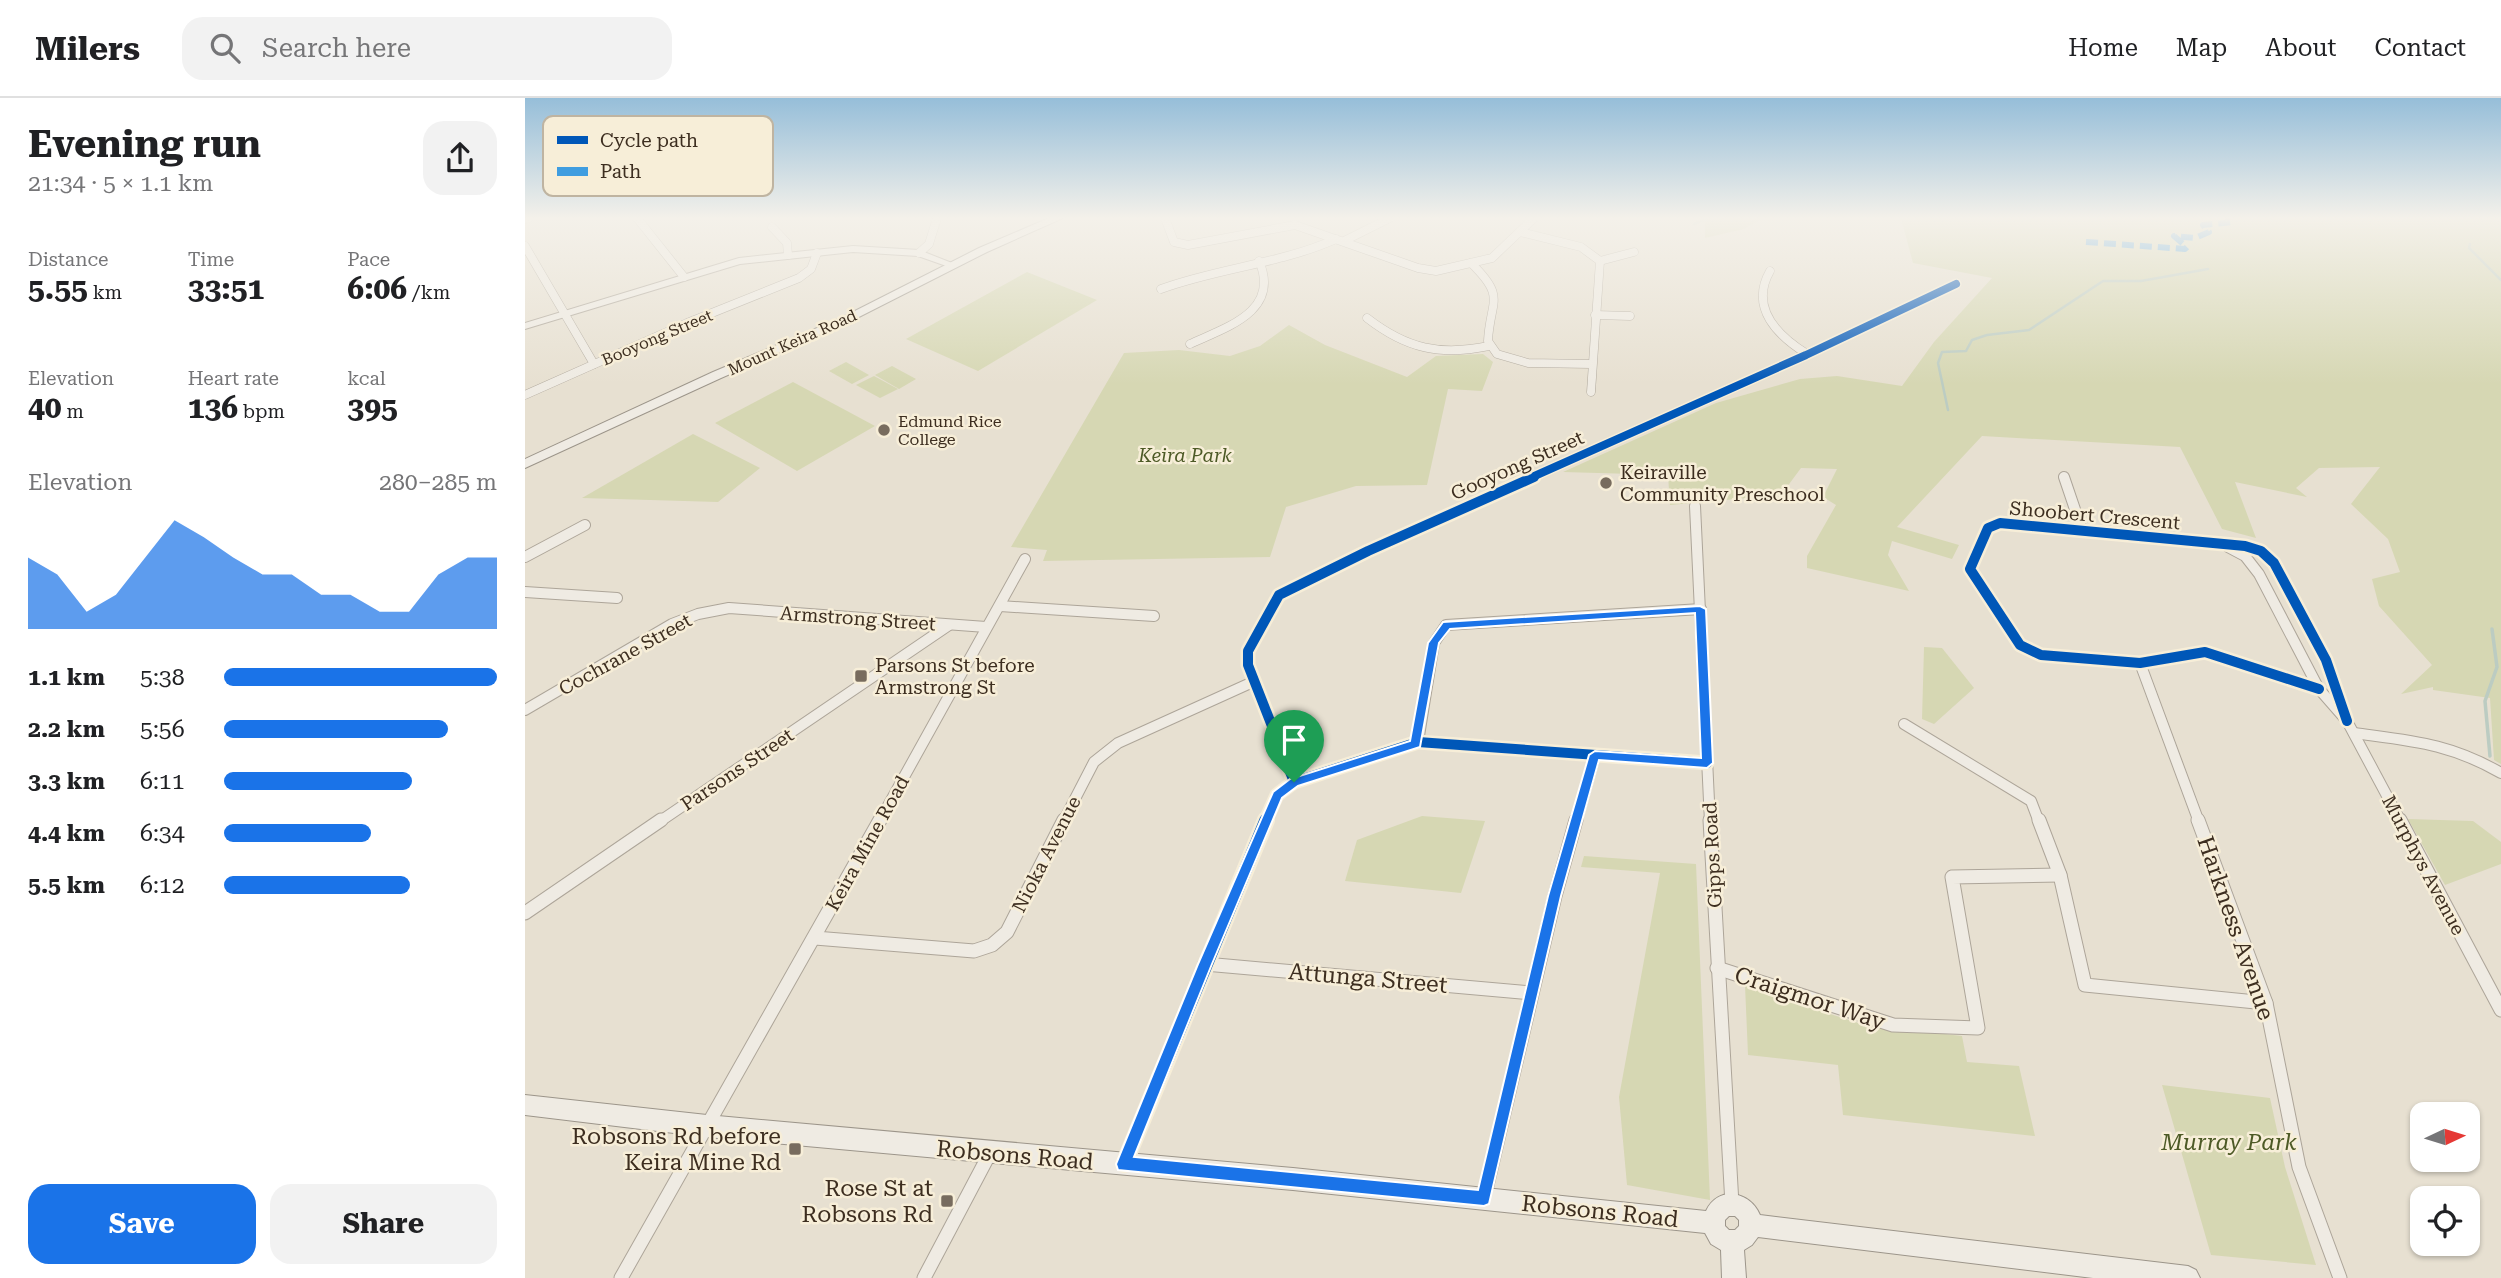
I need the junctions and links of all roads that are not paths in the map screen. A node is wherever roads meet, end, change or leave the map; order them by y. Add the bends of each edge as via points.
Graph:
1 (541, 273) edge
2 (681, 273) edge
3 (698, 273) edge
4 (807, 273) edge
5 (936, 273) edge
6 (1202, 273) edge
7 (1265, 273) edge
8 (1481, 273) edge
9 (1599, 273) edge
10 (1769, 273) edge
11 (684, 277) junction
12 (1956, 284) dead end
13 (1161, 289) dead end
14 (565, 314) junction
15 (1595, 315) junction
16 (1630, 316) dead end
17 (1367, 318) dead end
18 (525, 326) edge
19 (1189, 344) dead end
20 (1489, 346) junction
21 (1807, 354) junction
22 (594, 364) junction
23 (1591, 364) junction
24 (1591, 392) dead end
25 (525, 395) edge
26 (525, 464) edge
27 (2064, 477) dead end
28 (1695, 506) dead end
29 (585, 525) dead end
30 (2082, 530) junction
31 (2225, 545) junction
32 (525, 556) edge
33 (1025, 559) dead end
34 (525, 592) edge
35 (617, 598) dead end
36 (1000, 606) junction
37 (729, 608) joint
38 (1700, 609) junction
39 (1154, 616) dead end
40 (949, 625) junction
41 (986, 627) junction
42 (2140, 663) junction
43 (1255, 681) junction
44 (2319, 690) junction
45 (525, 710) edge
46 (1904, 724) dead end
47 (2351, 727) junction
48 (1418, 741) junction
49 (1595, 755) junction
50 (1707, 763) junction
51 (2501, 773) edge
52 (1294, 782) junction
53 (2060, 875) junction
54 (525, 914) edge
55 (815, 938) junction
56 (1205, 964) junction
57 (1717, 968) junction
58 (1531, 993) junction
59 (2266, 1003) junction
60 (2501, 1010) edge
61 (525, 1105) edge
62 (707, 1126) junction
63 (990, 1153) junction
64 (1124, 1164) junction
65 (1484, 1198) junction
66 (1732, 1204) junction
67 (1714, 1223) junction
68 (1750, 1225) junction
69 (1732, 1242) junction
70 (621, 1278) edge
71 (924, 1278) edge
72 (1734, 1278) edge
73 (2188, 1278) edge
74 (2340, 1278) edge

1 - 14 street
2 - 11 street
3 - 11 street
4 - 22 street, Booyong Street
5 - 26 main road, Mount Keira Road via 847,319
6 - 13 street
7 - 19 street via 1265,295 1260,303 1236,322
8 - 20 street via 1490,282 1496,301
9 - 15 street
10 - 21 street via 1763,284 1767,321 1780,337
11 - 14 street
12 - 21 street, Gooyong Street
14 - 18 street
14 - 22 street
15 - 16 street
15 - 23 street
17 - 20 street via 1382,329 1438,351
20 - 23 street via 1511,359
21 - 43 street, Gooyong Street via 1279,595 1248,651
22 - 25 street, Booyong Street
23 - 24 street
27 - 30 street
28 - 38 street, Gipps Road
29 - 32 street
30 - 31 street, Shoobert Crescent
30 - 42 street, Shoobert Crescent via 2000,523 1987,528 1970,569 2019,645 2041,655
31 - 44 street, Murphys Avenue via 2245,556 2259,574
31 - 47 street, Murphys Avenue via 2261,551 2274,564 2329,663
33 - 36 street, Keira Mine Road
34 - 35 street
36 - 39 street
36 - 41 street, Keira Mine Road
37 - 40 street, Armstrong Street
37 - 45 street, Cochrane Street via 672,624
38 - 48 street via 1446,625 1434,643
38 - 50 street, Gipps Road
40 - 41 street, Armstrong Street
40 - 54 street, Parsons Street
41 - 55 street, Keira Mine Road
42 - 44 street, Shoobert Crescent via 2205,652
42 - 59 street, Harkness Avenue
43 - 52 street, Gooyong Street
43 - 55 street, Nioka Avenue via 1118,743 1094,762 1007,932 992,945 974,951
44 - 47 street, Murphys Avenue
46 - 53 street via 2031,801
47 - 51 street via 2472,755
47 - 60 street, Murphys Avenue
48 - 49 street
48 - 52 street
49 - 50 street
49 - 58 street
50 - 57 street, Gipps Road
52 - 56 street via 1277,795
53 - 57 street, Craigmor Way via 1952,877 1978,1028 1893,1026
53 - 59 street via 2085,985
55 - 62 street, Keira Mine Road
56 - 58 street, Attunga Street
56 - 64 street
57 - 66 street, Gipps Road
58 - 65 street
59 - 74 street, Harkness Avenue via 2299,1167
61 - 62 main road, Robsons Road
62 - 63 main road, Robsons Road
62 - 70 street, Keira Mine Road
63 - 64 main road, Robsons Road
63 - 71 street
64 - 65 main road, Robsons Road
65 - 67 main road, Robsons Road
66 - 67 main road via 1720,1206
66 - 68 main road via 1743,1209
67 - 69 main road via 1719,1235
68 - 69 main road via 1746,1238
68 - 73 main road
69 - 72 main road

